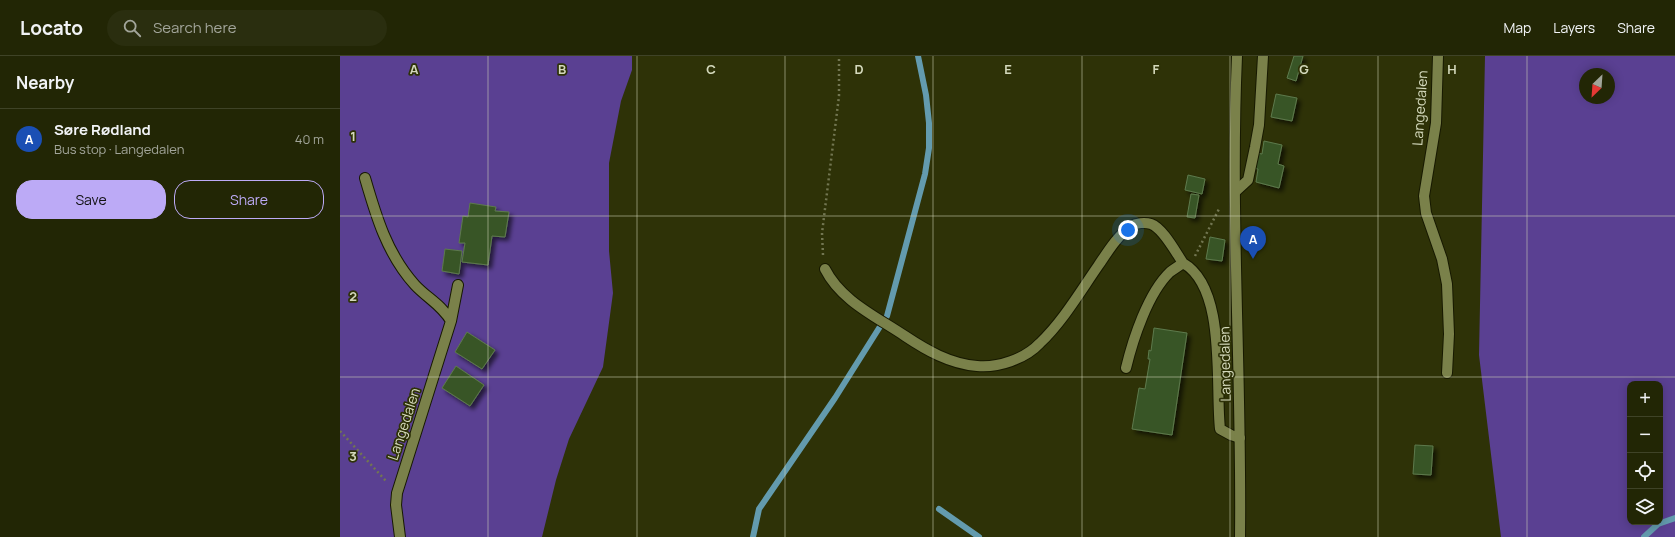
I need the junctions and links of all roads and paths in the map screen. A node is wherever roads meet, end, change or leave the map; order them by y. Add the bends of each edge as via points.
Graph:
1 (839, 56) edge
2 (1237, 56) edge
3 (1263, 56) edge
4 (1438, 56) edge
5 (365, 178) dead end
6 (1236, 191) junction
7 (1186, 265) junction
8 (825, 269) joint
9 (458, 285) dead end
10 (451, 321) junction
11 (1126, 368) dead end
12 (1447, 373) dead end
13 (340, 431) edge
14 (1240, 438) junction
15 (397, 493) junction
16 (400, 537) edge
17 (1240, 537) edge

1 - 8 path via 839,96 822,233
2 - 6 main road, Langedalen
3 - 6 main road via 1259,126 1255,147 1248,180
4 - 12 main road, Langedalen via 1436,124 1424,196 1426,213 1442,259 1447,284
5 - 10 main road via 388,245 416,286 446,312
6 - 7 path via 1224,198
6 - 14 main road, Langedalen
7 - 8 main road via 1161,231 1152,224 1142,222 1132,226 1110,248 1068,310 1039,344 1007,363 993,366 977,366 941,357 838,290
7 - 11 main road via 1170,273 1149,305 1138,328
7 - 14 main road via 1200,279 1210,302 1219,378 1220,429
9 - 10 main road, Langedalen
10 - 15 main road, Langedalen
13 - 15 path
14 - 17 main road, Langedalen
15 - 16 main road, Langedalen

